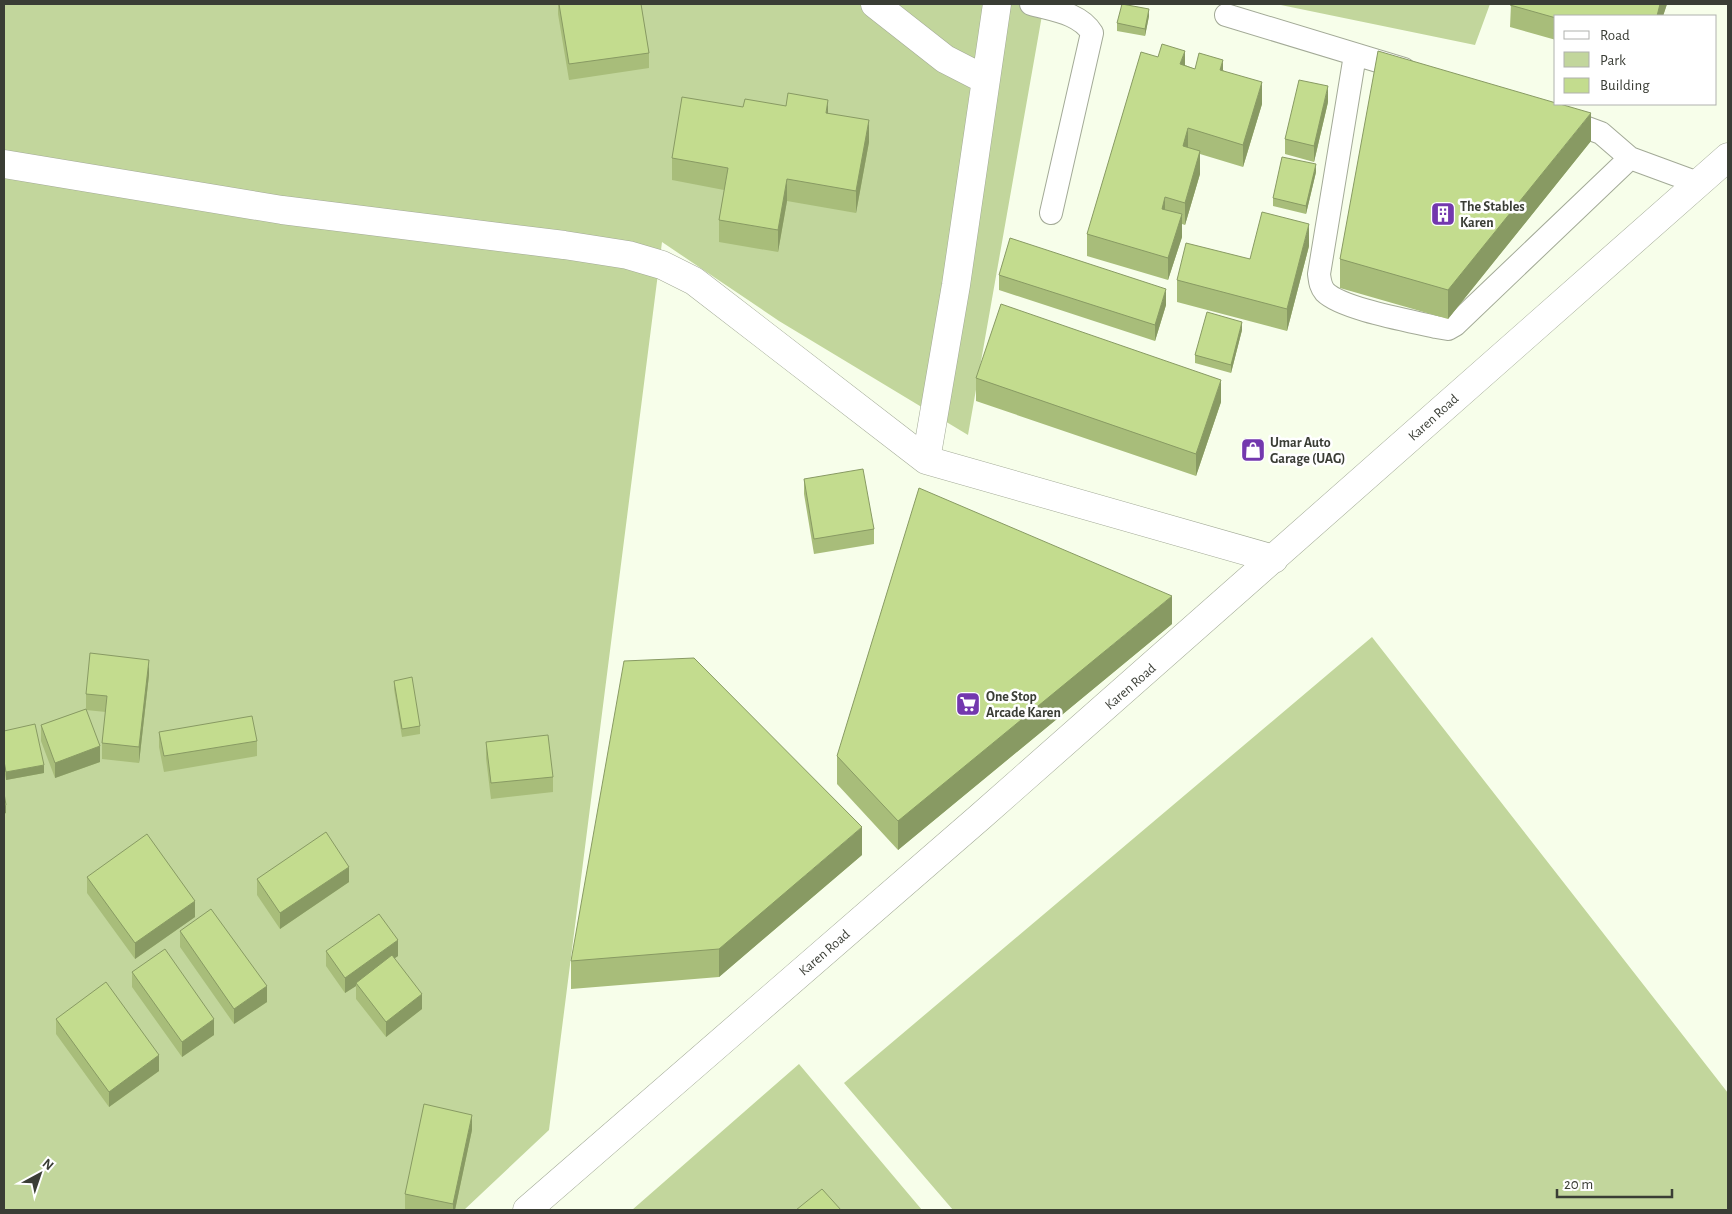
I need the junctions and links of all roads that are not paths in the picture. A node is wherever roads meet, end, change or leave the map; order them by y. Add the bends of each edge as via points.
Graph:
1 (875, 4) edge
2 (997, 4) edge
3 (1031, 4) edge
4 (1226, 15) dead end
5 (1355, 55) junction
6 (1421, 75) edge
7 (986, 80) junction
8 (1543, 112) edge
9 (1728, 157) edge
10 (1630, 158) junction
11 (4, 164) edge
12 (1698, 183) junction
13 (1051, 213) dead end
14 (926, 460) junction
15 (1274, 559) junction
16 (527, 1210) edge

1 - 7 street via 945,59
2 - 7 street
3 - 13 lane via 1072,16 1088,26 1092,33
4 - 5 lane
5 - 6 lane
5 - 10 lane via 1319,274 1320,284 1326,292 1344,303 1436,328 1448,329 1456,325
7 - 14 street
8 - 10 lane via 1601,134
9 - 12 street, Karen Road
10 - 12 lane
11 - 14 street via 282,210 564,245 662,265 694,281
12 - 15 street, Karen Road
14 - 15 street
15 - 16 street, Karen Road

